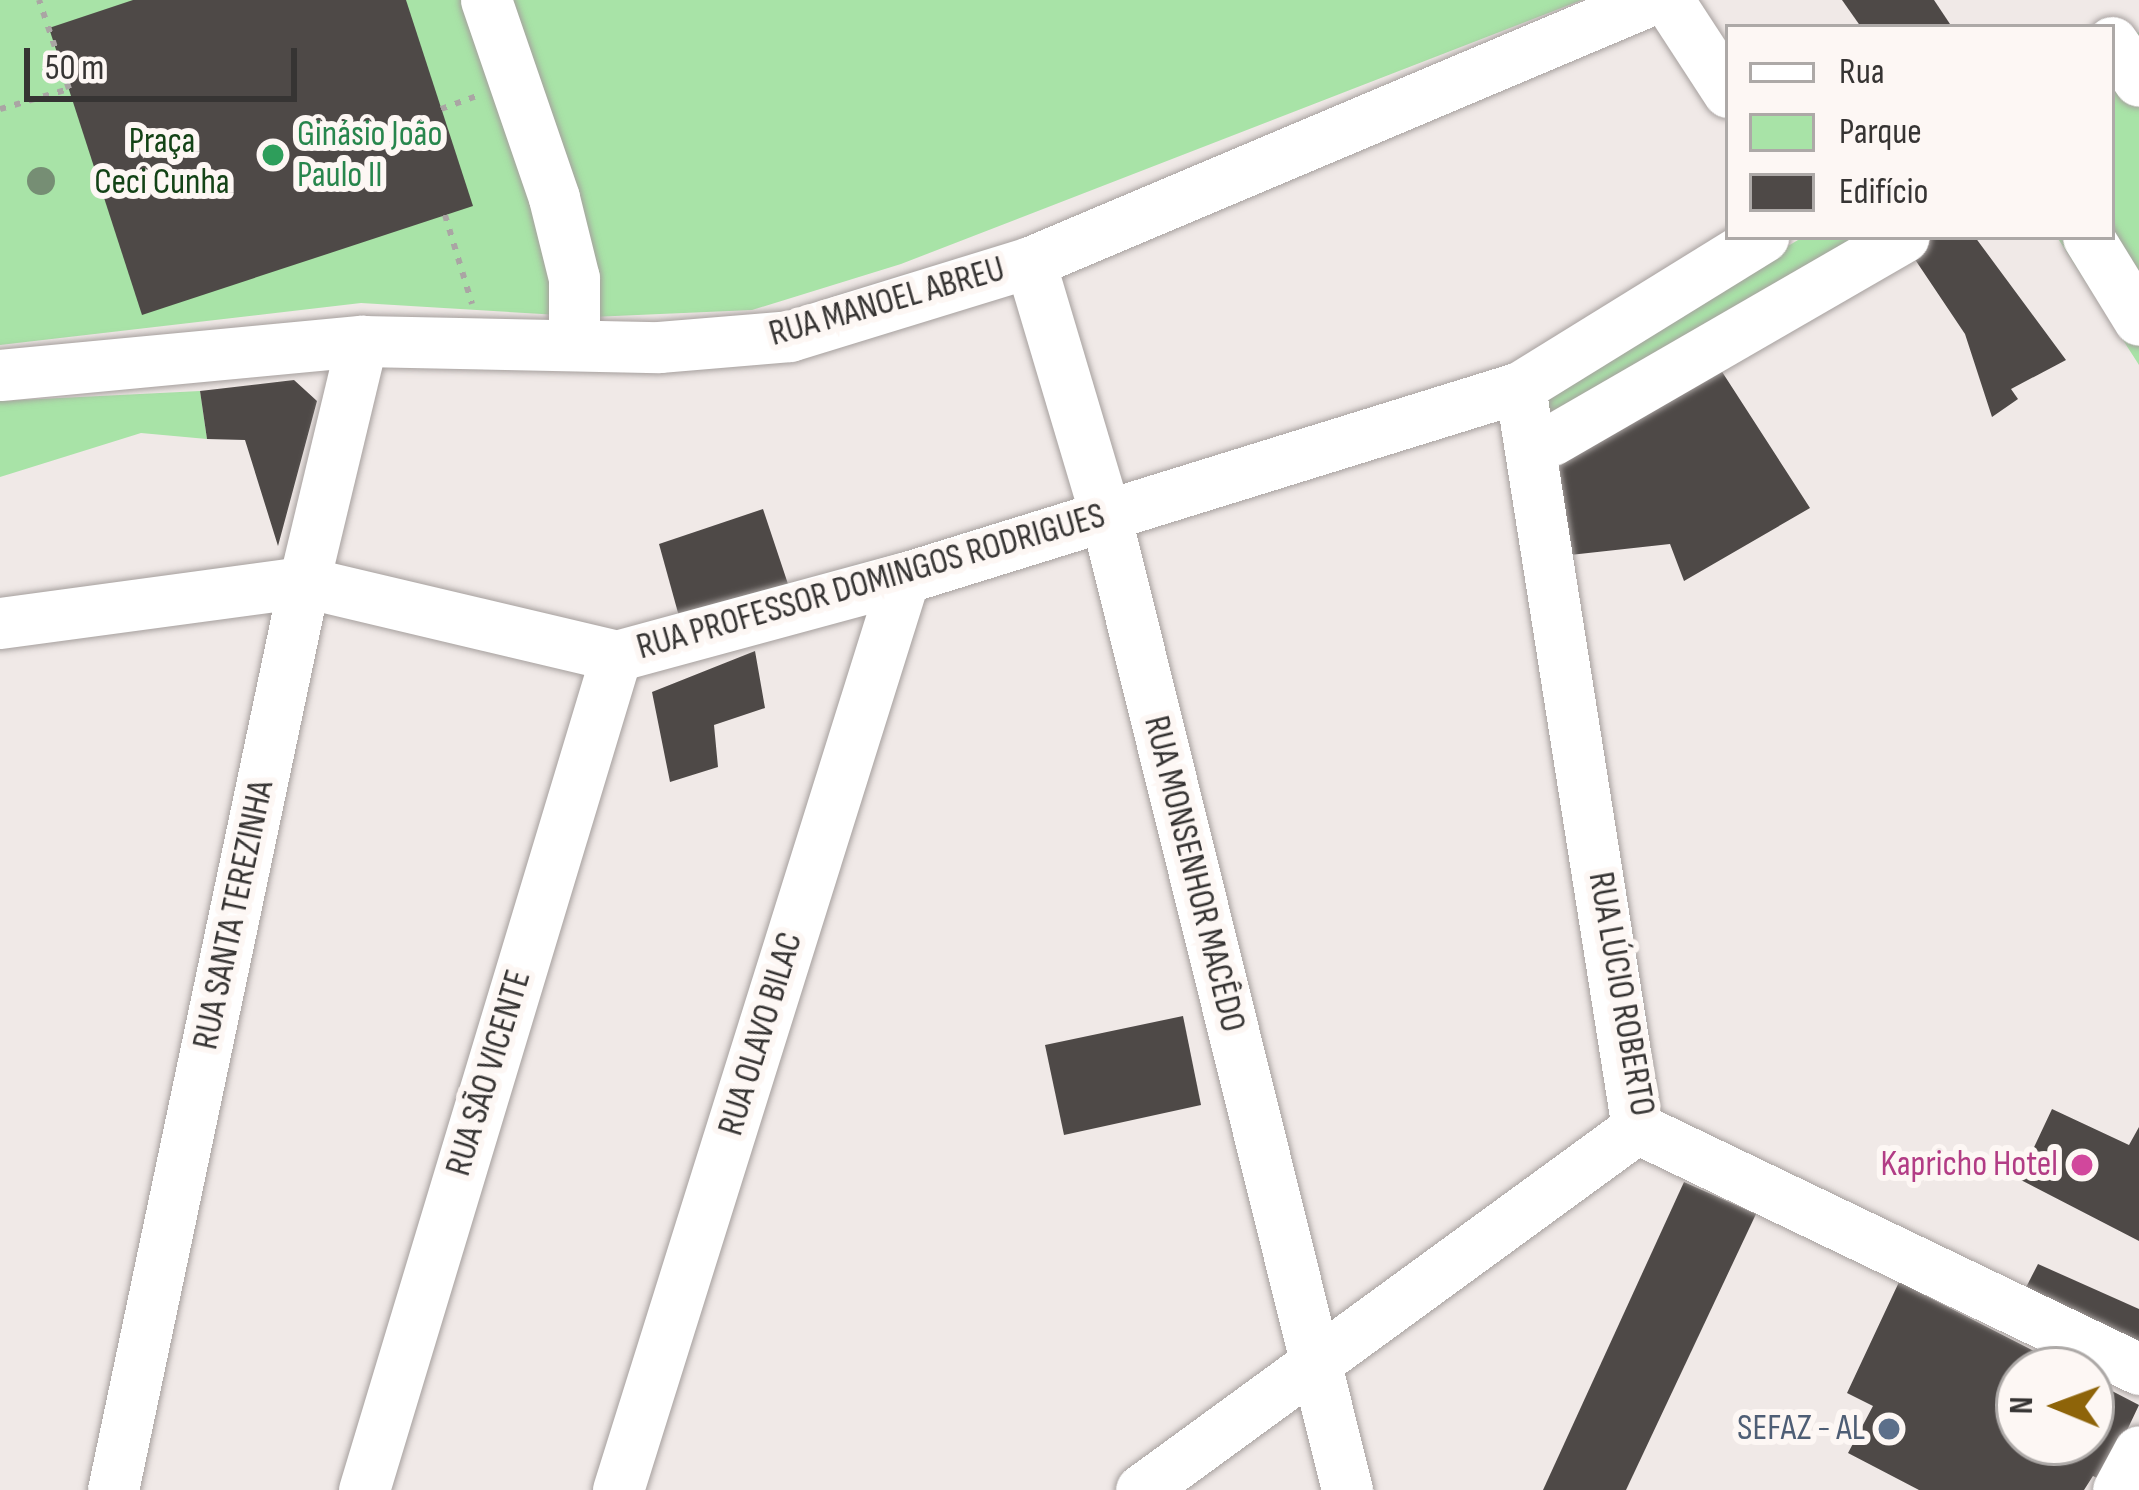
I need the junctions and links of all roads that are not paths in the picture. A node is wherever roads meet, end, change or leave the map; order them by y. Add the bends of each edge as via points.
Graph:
1 (486, 0) edge
2 (1650, 0) edge
3 (1668, 0) edge
4 (2139, 6) edge
5 (2112, 24) edge
6 (2115, 46) edge
7 (2139, 81) edge
8 (1725, 87) edge
9 (1758, 240) edge
10 (1899, 240) edge
11 (2090, 240) edge
12 (1030, 262) junction
13 (2139, 320) edge
14 (362, 341) junction
15 (574, 345) junction
16 (0, 375) edge
17 (1520, 387) junction
18 (1552, 440) dead end
19 (1105, 514) junction
20 (904, 578) junction
21 (304, 582) junction
22 (0, 623) edge
23 (616, 656) junction
24 (1637, 1128) junction
25 (1316, 1367) junction
26 (2139, 1369) edge
27 (2139, 1451) edge
28 (113, 1490) edge
29 (364, 1490) edge
30 (618, 1490) edge
31 (1141, 1490) edge
32 (1347, 1490) edge
33 (2118, 1490) edge

1 - 15 street via 554,198 574,278
2 - 12 street, RUA MANOEL ABREU
3 - 8 street
4 - 5 street
6 - 7 street
9 - 17 street, RUA PROFESSOR DOMINGOS RODRIGUES
10 - 18 street
11 - 13 street
12 - 15 street, RUA MANOEL ABREU via 790,336
12 - 19 street, RUA MONSENHOR MACÊDO
14 - 15 street, RUA MANOEL ABREU
14 - 16 street, RUA MANOEL ABREU
14 - 21 street, RUA SANTA TEREZINHA
17 - 19 street, RUA PROFESSOR DOMINGOS RODRIGUES
17 - 24 street, RUA LÚCIO ROBERTO
19 - 20 street, RUA PROFESSOR DOMINGOS RODRIGUES
19 - 25 street, RUA MONSENHOR MACÊDO
20 - 23 street, RUA PROFESSOR DOMINGOS RODRIGUES
20 - 30 street, RUA OLAVO BILAC
21 - 22 street, RUA PROFESSOR DOMINGOS RODRIGUES
21 - 23 street, RUA PROFESSOR DOMINGOS RODRIGUES
21 - 28 street, RUA SANTA TEREZINHA
23 - 29 street, RUA SÃO VICENTE
24 - 25 street
24 - 26 street, RUA LÚCIO ROBERTO
25 - 31 street
25 - 32 street, RUA MONSENHOR MACÊDO
27 - 33 street

